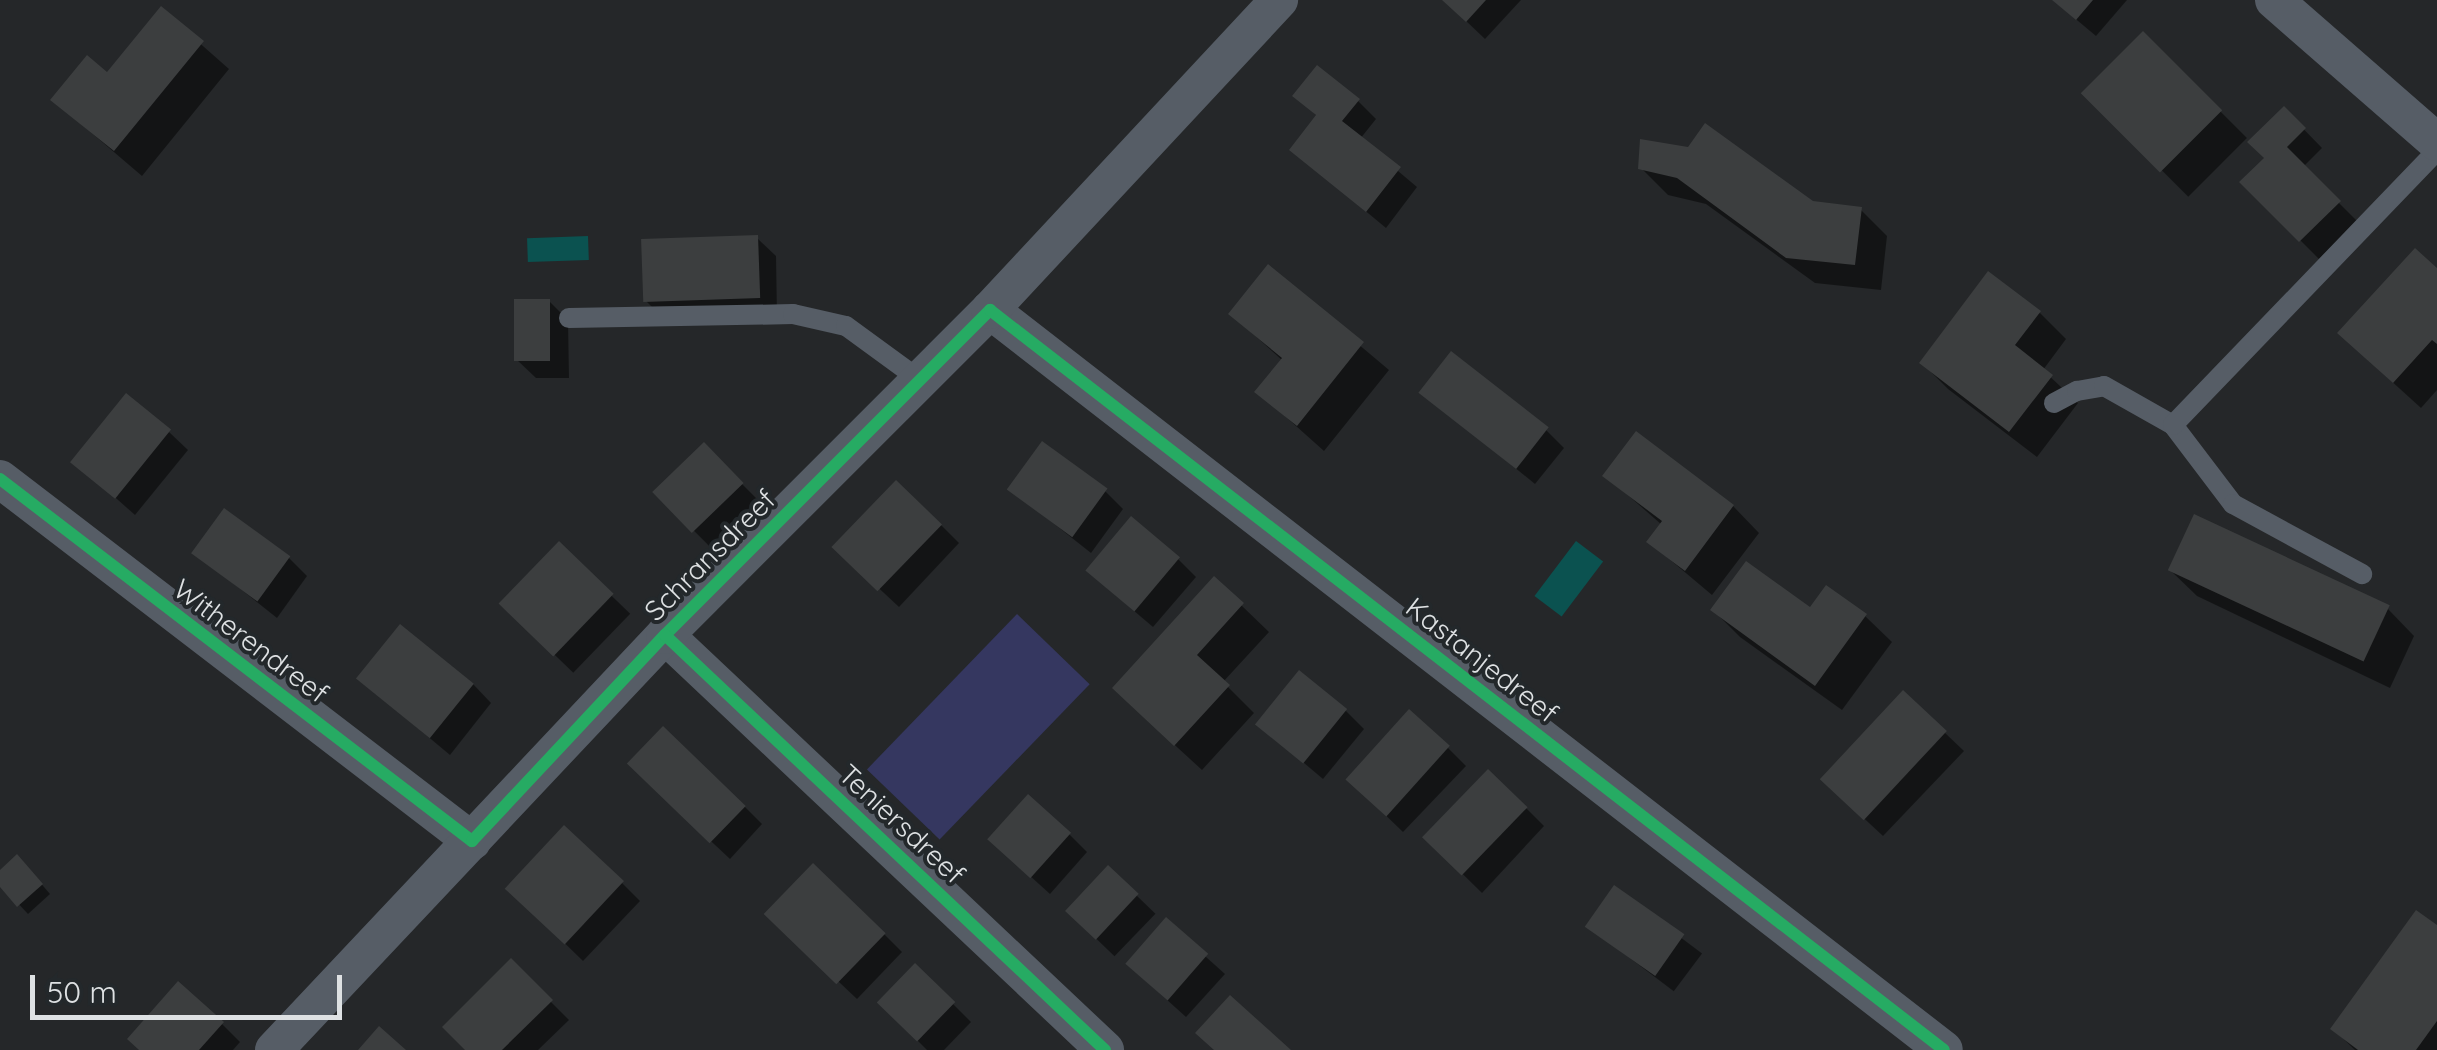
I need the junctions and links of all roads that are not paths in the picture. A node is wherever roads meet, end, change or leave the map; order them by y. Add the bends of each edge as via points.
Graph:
1 (1279, 0) edge
2 (2274, 0) edge
3 (2437, 142) edge
4 (2437, 151) edge
5 (990, 310) junction
6 (570, 318) dead end
7 (920, 380) junction
8 (2054, 403) dead end
9 (2173, 425) junction
10 (0, 480) edge
11 (2362, 574) dead end
12 (665, 634) junction
13 (472, 841) junction
14 (274, 1050) edge
15 (1105, 1050) edge
16 (1944, 1050) edge

1 - 5 street, Schransdreef
2 - 3 street
4 - 9 lane
5 - 7 street, Schransdreef
5 - 16 street, Kastanjedreef
6 - 7 lane via 793,314 846,326
7 - 12 street, Schransdreef
8 - 9 lane via 2104,386
9 - 11 lane via 2233,504
10 - 13 street, Witherendreef
12 - 13 street, Schransdreef
12 - 15 street, Teniersdreef
13 - 14 street, Schransdreef

